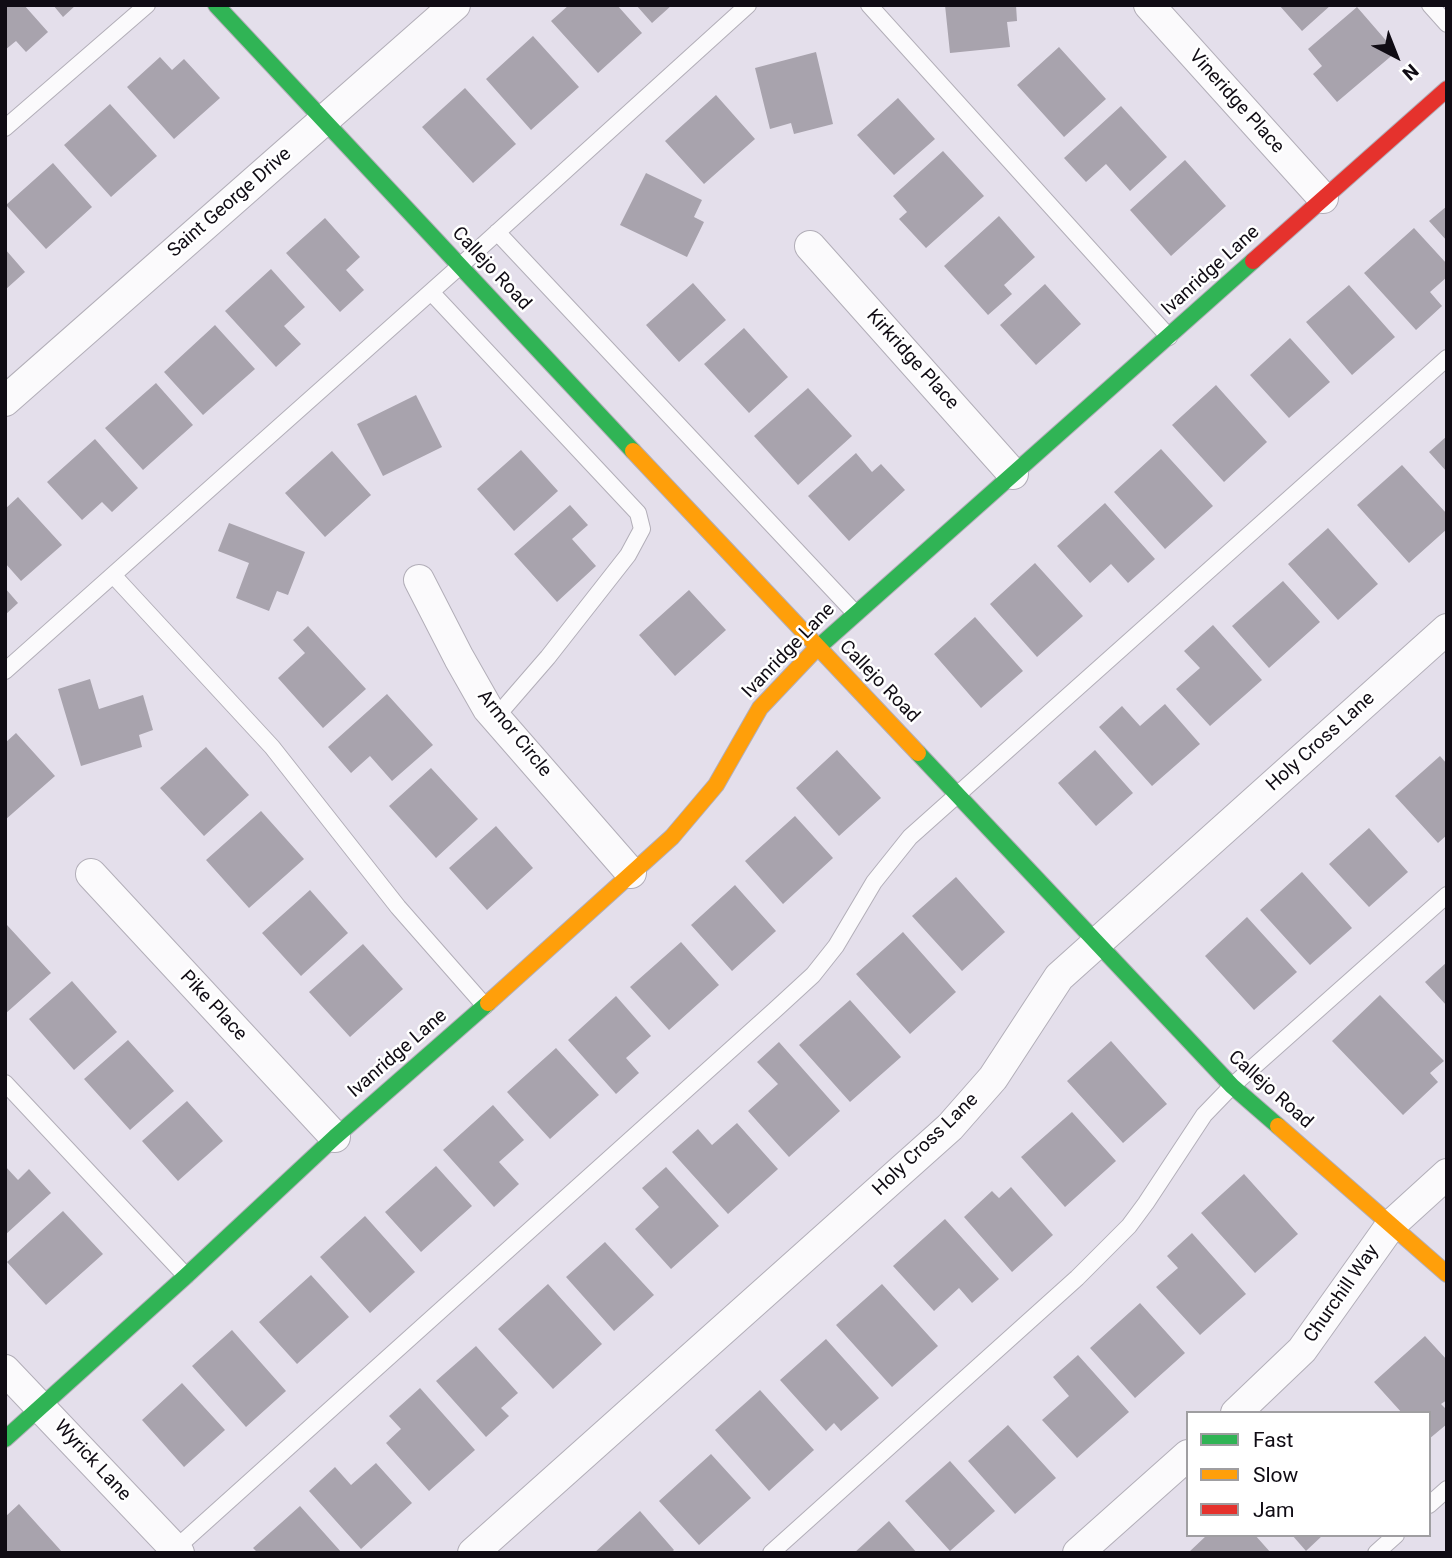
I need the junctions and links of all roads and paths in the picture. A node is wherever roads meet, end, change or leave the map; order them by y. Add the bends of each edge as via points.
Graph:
1 (147, 5) edge
2 (216, 5) edge
3 (455, 5) edge
4 (748, 5) edge
5 (869, 5) edge
6 (1149, 5) edge
7 (1430, 5) edge
8 (1447, 24) edge
9 (1447, 89) edge
10 (323, 120) junction
11 (5, 128) edge
12 (1323, 198) junction
13 (497, 232) junction
14 (810, 246) dead end
15 (460, 266) junction
16 (431, 292) junction
17 (1169, 337) junction
18 (1447, 358) edge
19 (5, 401) edge
20 (1013, 474) junction
21 (113, 575) junction
22 (419, 580) dead end
23 (855, 613) junction
24 (1447, 629) edge
25 (817, 648) junction
26 (5, 671) edge
27 (496, 717) junction
28 (958, 794) junction
29 (631, 873) junction
30 (92, 874) dead end
31 (1447, 895) edge
32 (1096, 943) junction
33 (485, 1006) junction
34 (5, 1083) edge
35 (1232, 1086) junction
36 (335, 1137) junction
37 (1447, 1174) edge
38 (1391, 1225) junction
39 (1447, 1274) edge
40 (186, 1276) junction
41 (5, 1370) edge
42 (41, 1406) junction
43 (1238, 1411) edge
44 (5, 1439) edge
45 (1186, 1457) edge
46 (1447, 1489) edge
47 (1431, 1503) edge
48 (1394, 1537) edge
49 (177, 1551) edge
50 (472, 1553) edge
51 (771, 1553) edge
52 (1078, 1553) edge
53 (1376, 1553) edge

1 - 11 lane
2 - 10 street, Callejo Road
3 - 10 street, Saint George Drive
4 - 13 lane
5 - 17 lane
6 - 12 street, Vineridge Place
7 - 8 lane
9 - 12 street, Ivanridge Lane
10 - 15 street, Callejo Road
10 - 19 street, Saint George Drive
12 - 17 street, Ivanridge Lane
13 - 15 lane
13 - 23 lane
14 - 20 street, Kirkridge Place
15 - 16 lane
15 - 25 street, Callejo Road
16 - 21 lane
16 - 27 lane via 638,513 642,529 628,555
17 - 20 street, Ivanridge Lane
18 - 28 lane
20 - 23 street, Ivanridge Lane
21 - 26 lane
21 - 33 lane via 272,747 398,908
22 - 27 street, Armor Circle
23 - 25 street, Ivanridge Lane
24 - 32 street, Holy Cross Lane
25 - 28 street, Callejo Road
25 - 29 street, Ivanridge Lane via 760,708 716,785 672,837
27 - 29 street, Armor Circle
28 - 32 street, Callejo Road
28 - 49 lane via 910,837 874,882 813,975
29 - 33 street, Ivanridge Lane
30 - 36 street, Pike Place
31 - 35 lane
32 - 35 street, Callejo Road
32 - 50 street, Holy Cross Lane via 1059,977 993,1078 950,1127
33 - 36 street, Ivanridge Lane
34 - 40 lane
35 - 38 street, Callejo Road
35 - 51 lane via 1204,1115 1129,1226 1095,1261
36 - 40 street, Ivanridge Lane
37 - 38 street, Churchill Way
38 - 39 street, Callejo Road
38 - 43 street, Churchill Way via 1302,1350
40 - 42 street, Ivanridge Lane
41 - 42 street, Wyrick Lane
42 - 44 street, Ivanridge Lane
42 - 49 street, Wyrick Lane
45 - 52 street
46 - 47 lane
48 - 53 lane

